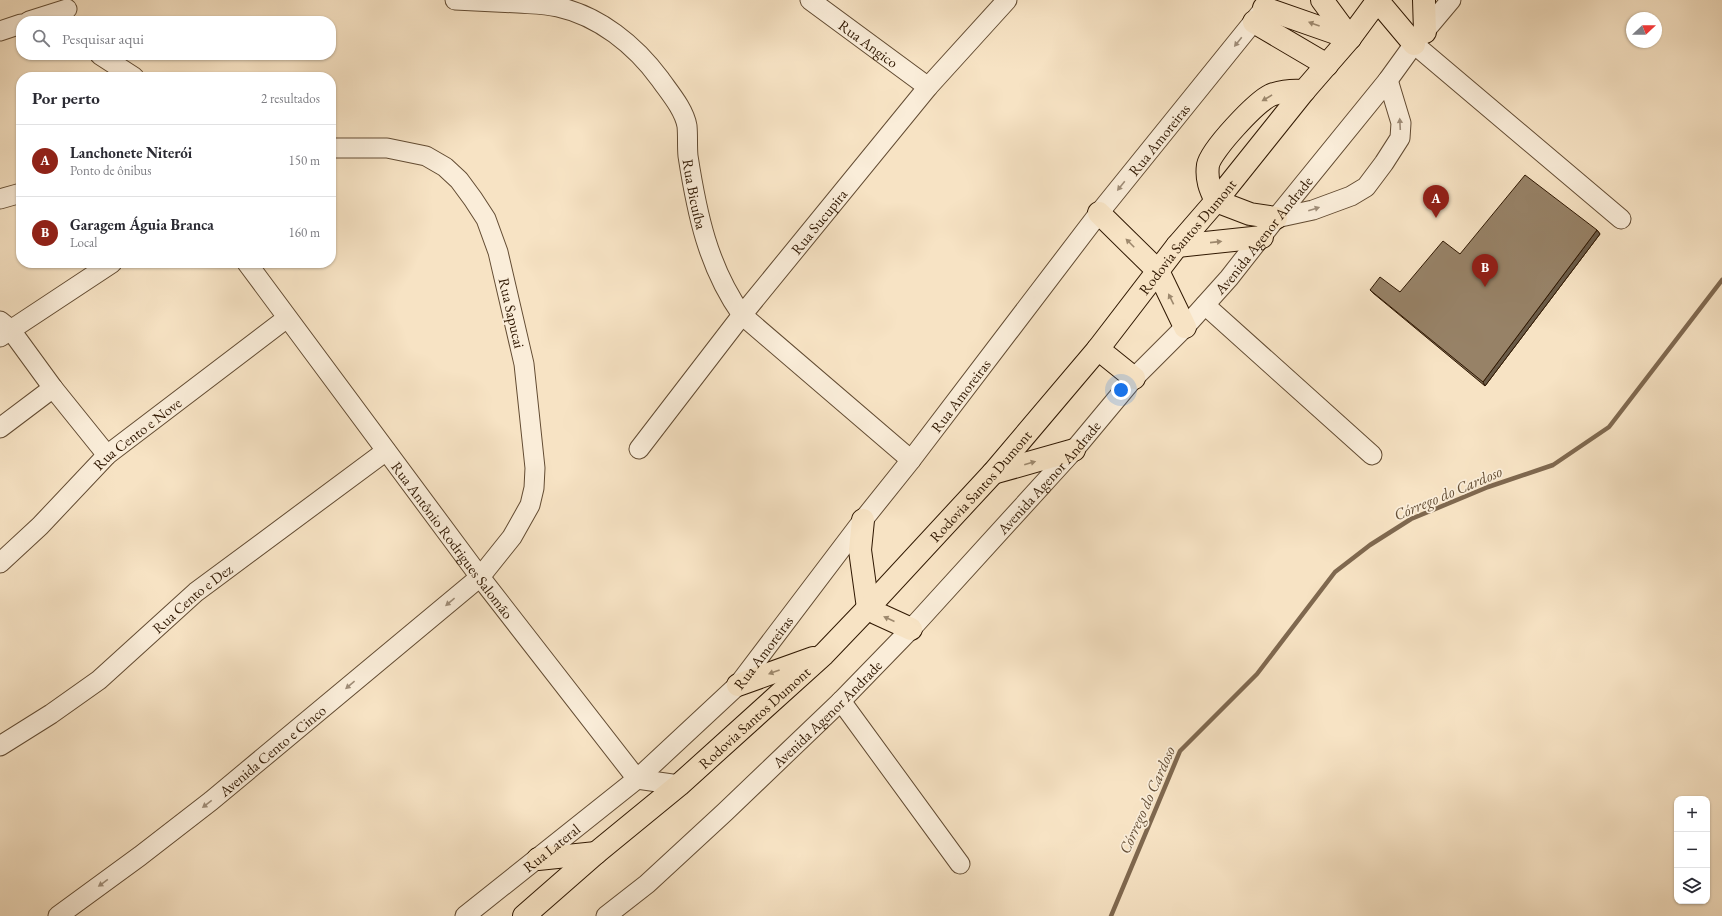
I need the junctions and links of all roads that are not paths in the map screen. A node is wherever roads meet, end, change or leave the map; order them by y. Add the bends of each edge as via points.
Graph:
1 (455, 0) edge
2 (810, 0) edge
3 (1007, 0) edge
4 (1322, 0) edge
5 (1378, 0) edge
6 (1424, 0) edge
7 (1451, 0) edge
8 (67, 10) edge
9 (1263, 10) edge
10 (47, 16) edge
11 (16, 25) edge
12 (0, 30) edge
13 (1350, 38) junction
14 (1420, 38) junction
15 (102, 60) edge
16 (107, 60) edge
17 (1327, 65) junction
18 (110, 72) edge
19 (126, 72) edge
20 (1388, 80) junction
21 (928, 87) junction
22 (1304, 91) junction
23 (336, 148) edge
24 (16, 194) edge
25 (0, 199) edge
26 (1216, 201) junction
27 (1099, 213) junction
28 (1276, 218) junction
29 (1621, 220) dead end
30 (1262, 237) junction
31 (1177, 246) junction
32 (104, 268) edge
33 (251, 268) edge
34 (1158, 271) junction
35 (1205, 305) junction
36 (742, 315) junction
37 (287, 318) junction
38 (1185, 327) junction
39 (3, 329) edge
40 (1098, 349) junction
41 (1134, 378) junction
42 (53, 388) junction
43 (0, 428) edge
44 (639, 449) dead end
45 (1074, 450) junction
46 (386, 452) junction
47 (107, 455) junction
48 (1372, 456) dead end
49 (911, 460) junction
50 (992, 473) junction
51 (863, 520) junction
52 (0, 563) edge
53 (480, 577) junction
54 (868, 608) junction
55 (911, 629) junction
56 (824, 654) junction
57 (738, 686) junction
58 (841, 701) junction
59 (0, 746) edge
60 (637, 779) junction
61 (679, 786) junction
62 (596, 853) junction
63 (538, 859) junction
64 (960, 864) dead end
65 (58, 916) edge
66 (465, 916) edge
67 (524, 916) edge
68 (606, 916) edge

1 - 36 street, Rua Bicuíba via 557,7 600,23 640,54 678,105 686,125 697,209 704,237 723,285
2 - 21 street, Rua Angico
3 - 21 street, Rua Sucupira
4 - 13 highway
5 - 13 highway, Rodovia Santos Dumont
5 - 14 highway
6 - 14 highway
7 - 14 street, Avenida Agenor Andrade
8 - 10 street
13 -> 9 highway
9 - 17 highway
9 -> 27 street, Rua Amoreiras
11 - 12 street
13 - 17 highway, Rodovia Santos Dumont
14 - 20 street, Avenida Agenor Andrade
14 - 29 street
15 - 18 street
16 - 19 street
17 - 22 highway, Rodovia Santos Dumont
20 - 28 street, Avenida Agenor Andrade
28 -> 20 street via 1313,210 1351,196 1366,187 1400,138 1401,123
21 - 36 street, Rua Sucupira
22 - 26 highway, Rodovia Santos Dumont
22 -> 26 highway via 1282,92 1270,96 1219,145 1208,164 1207,177
23 - 53 street, Rua Sapucai via 387,148 426,156 445,167 459,180 486,219 498,252 524,364 535,468 534,488 530,505 512,537
24 - 25 street
26 - 28 highway via 1250,214
26 - 31 highway, Rodovia Santos Dumont
34 -> 27 highway
27 - 49 street, Rua Amoreiras
28 - 30 street, Avenida Agenor Andrade
31 -> 30 highway
30 - 35 street, Avenida Agenor Andrade
31 - 34 highway, Rodovia Santos Dumont
32 - 39 street
33 - 37 street, Rua Antônio Rodrigues Salomão
38 -> 34 highway
34 - 40 highway, Rodovia Santos Dumont
35 - 38 street, Avenida Agenor Andrade
35 - 48 street
36 - 44 street, Rua Sucupira
36 - 49 street, Rua Bicuíba
37 - 46 street, Rua Antônio Rodrigues Salomão
37 - 47 street, Rua Cento e Nove
38 - 41 street, Avenida Agenor Andrade
39 - 42 street
40 - 41 highway
40 - 50 highway, Rodovia Santos Dumont
41 - 45 street, Avenida Agenor Andrade
42 - 43 street
42 - 47 street
50 -> 45 highway
45 - 55 street, Avenida Agenor Andrade
46 - 53 street, Rua Antônio Rodrigues Salomão
46 - 59 street, Rua Cento e Dez via 196,592 99,680
47 - 52 street, Rua Cento e Nove via 40,526
49 - 51 street, Rua Amoreiras
50 - 54 highway, Rodovia Santos Dumont
51 - 54 highway via 860,550
51 - 57 street, Rua Amoreiras
53 - 60 street, Rua Antônio Rodrigues Salomão
53 -> 65 street, Avenida Cento e Cinco via 211,800
55 -> 54 highway
54 - 56 highway, Rodovia Santos Dumont
55 - 58 street, Avenida Agenor Andrade
56 -> 57 highway
56 - 61 highway, Rodovia Santos Dumont
57 - 60 street, Rua Amoreiras
58 - 64 street
58 - 68 street, Avenida Agenor Andrade via 664,868
60 - 61 street
60 - 63 street, Rua Lateral
61 - 62 highway, Rodovia Santos Dumont
62 - 63 highway
62 - 67 highway, Rodovia Santos Dumont
63 - 66 street, Rua Lateral

